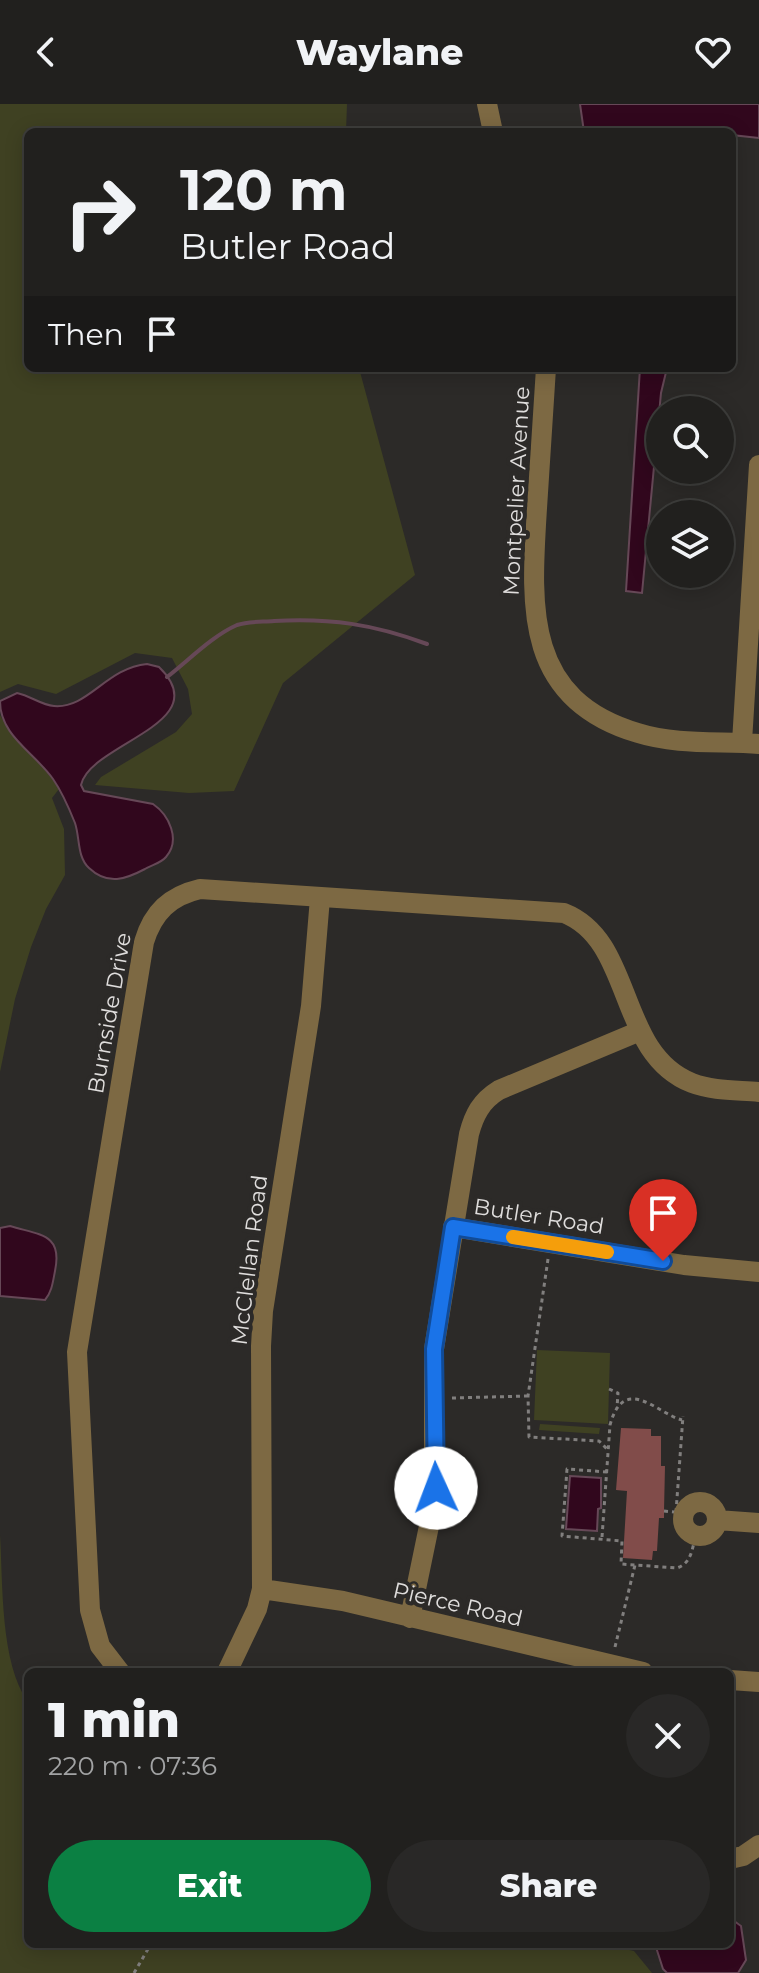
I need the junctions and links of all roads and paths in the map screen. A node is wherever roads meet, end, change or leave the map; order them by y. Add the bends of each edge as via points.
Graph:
1 (487, 104) edge
2 (492, 128) edge
3 (546, 372) edge
4 (759, 465) edge
5 (750, 743) edge
6 (320, 898) junction
7 (640, 1031) junction
8 (759, 1092) edge
9 (453, 1227) junction
10 (551, 1243) junction
11 (759, 1272) edge
12 (609, 1389) dead end
13 (528, 1396) junction
14 (433, 1398) junction
15 (617, 1408) junction
16 (553, 1431) dead end
17 (595, 1433) dead end
18 (609, 1433) junction
19 (553, 1438) junction
20 (597, 1441) junction
21 (608, 1450) junction
22 (607, 1472) junction
23 (675, 1512) junction
24 (717, 1520) junction
25 (759, 1523) edge
26 (696, 1535) junction
27 (602, 1539) junction
28 (635, 1565) junction
29 (262, 1589) junction
30 (410, 1618) junction
31 (611, 1665) junction
32 (117, 1668) edge
33 (229, 1668) edge
34 (625, 1668) edge
35 (734, 1680) edge
36 (759, 1682) edge
37 (759, 1845) edge
38 (734, 1858) edge
39 (149, 1948) edge
40 (134, 1973) edge

1 - 2 street
3 - 5 street, Montpelier Avenue via 533,581 535,621 548,662 569,694 599,718 638,734
4 - 5 street
6 - 7 street, Burnside Drive via 541,910 573,917 602,944
6 - 29 street, McClellan Road via 311,1006 263,1311
6 - 32 street, Burnside Drive via 200,889 164,905 144,942 77,1362 90,1610 100,1646
7 - 8 street, Burnside Drive via 660,1062 691,1083
7 - 9 street via 489,1096 472,1123
9 - 10 street, Butler Road
9 - 14 street via 434,1349
10 - 11 street, Butler Road
10 - 13 path
12 - 15 path via 618,1393
13 - 14 path
13 - 19 path via 529,1437
14 - 30 street via 436,1488
15 - 18 path
15 - 23 path via 641,1400 682,1418
16 - 19 path
17 - 20 path
18 - 20 path
18 - 21 path
19 - 20 path
20 - 21 path
21 - 22 path
22 - 27 path
22 - 27 path via 567,1469 562,1536
23 - 24 street via 707,1503
23 - 26 street
24 - 25 street
24 - 26 street via 707,1534
26 - 28 path via 690,1559 681,1567
27 - 28 path via 622,1541 621,1564
28 - 31 path
29 - 30 street, Pierce Road
29 - 33 street, McClellan Road
30 - 31 street, Pierce Road
31 - 34 street, Pierce Road
35 - 36 street
37 - 38 street
39 - 40 path

